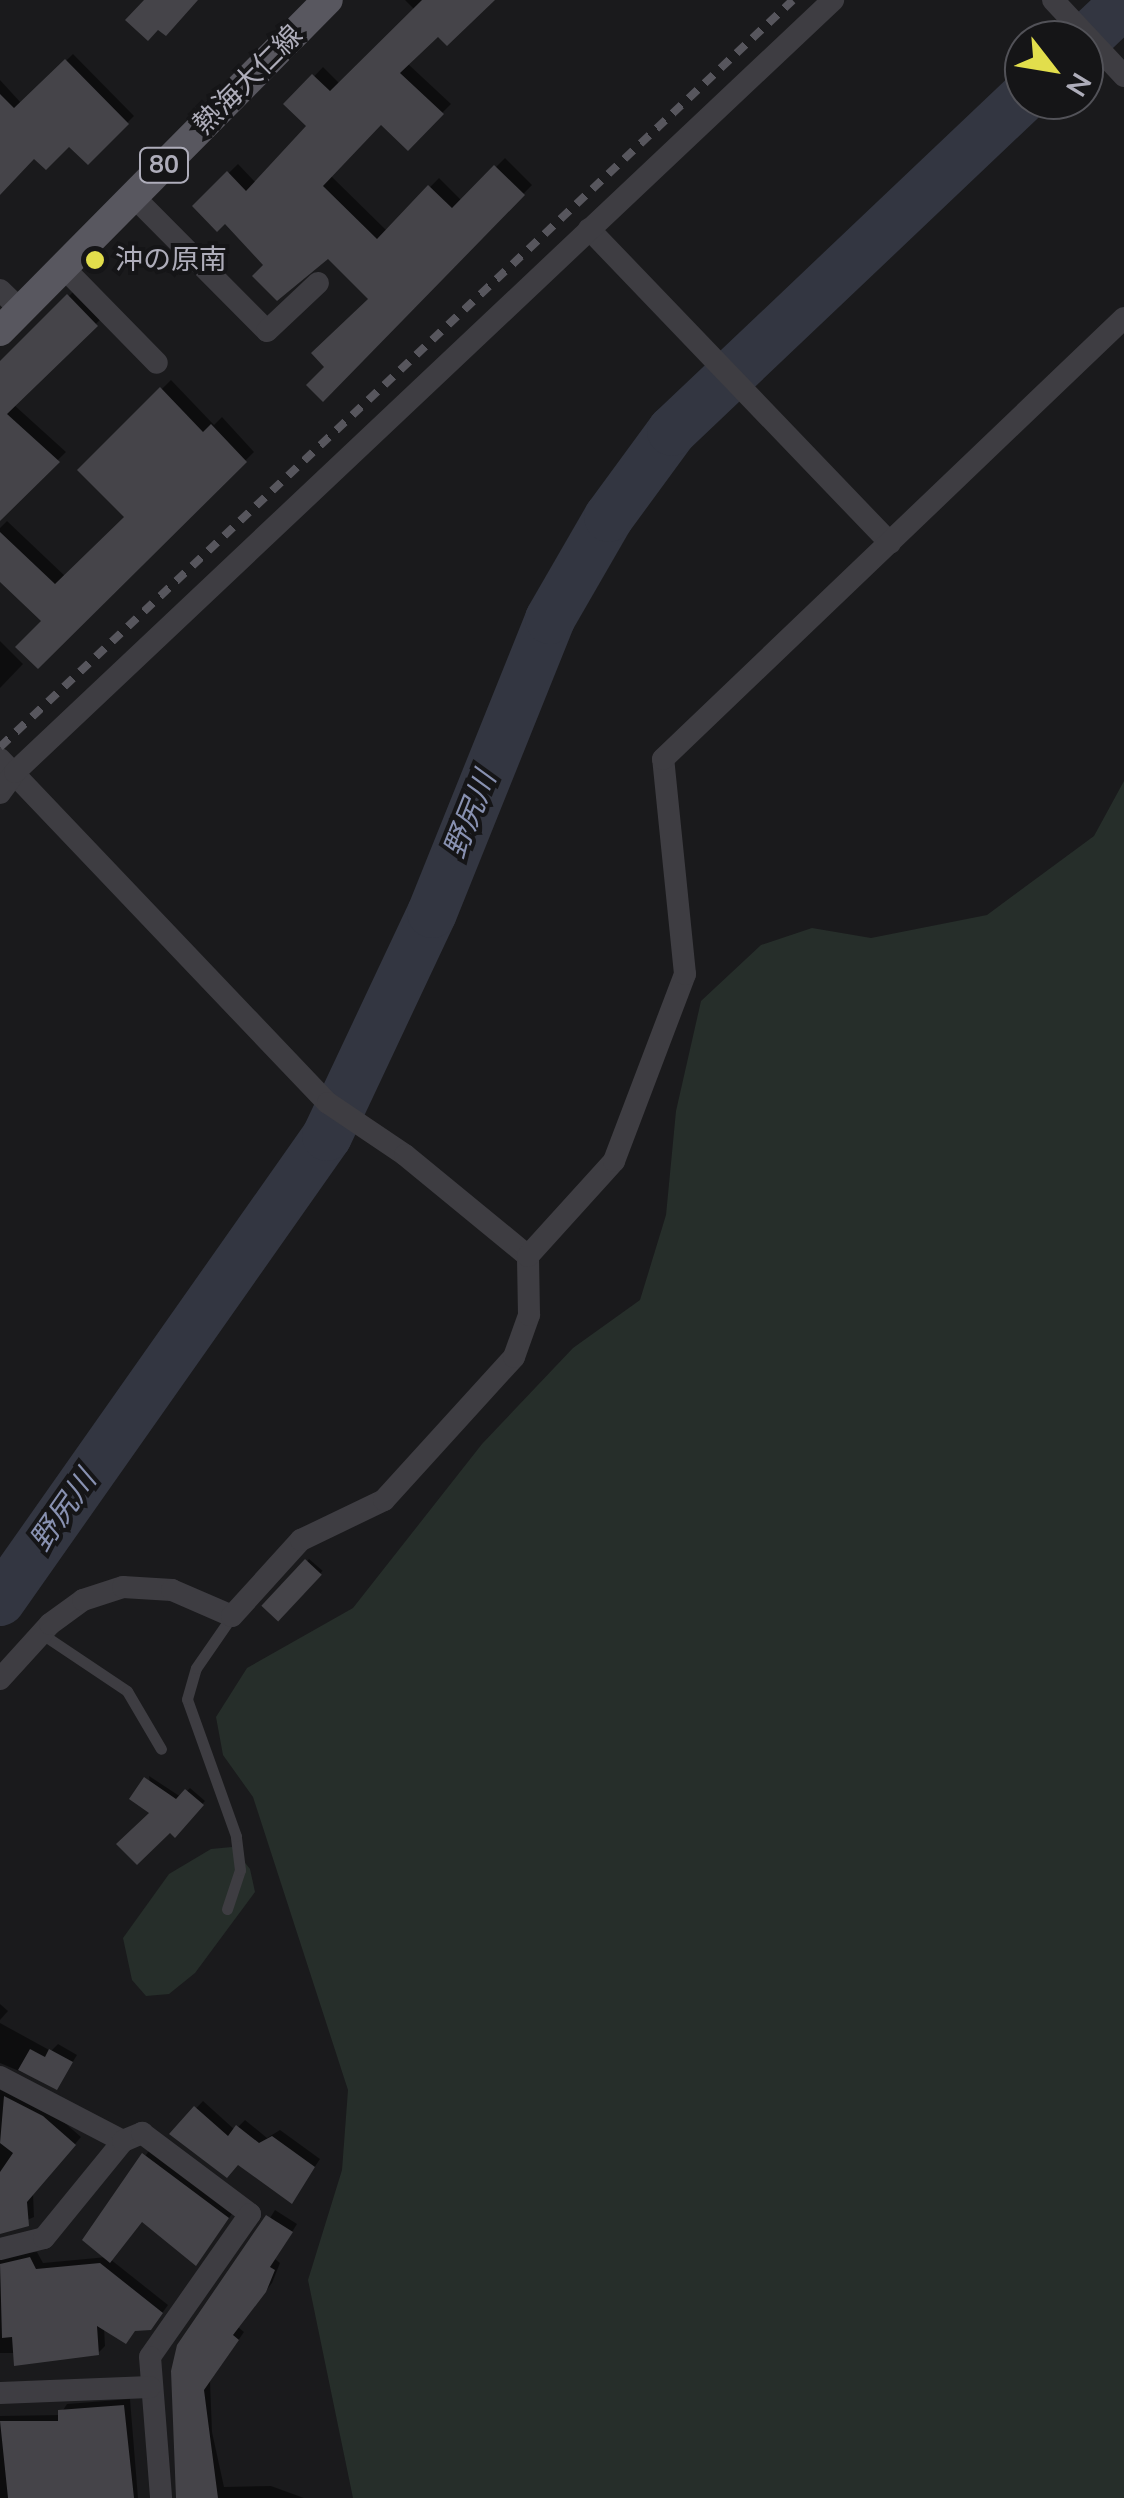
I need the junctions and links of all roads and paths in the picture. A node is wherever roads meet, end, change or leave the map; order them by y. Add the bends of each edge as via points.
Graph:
1 (328, 0) edge
2 (833, 0) edge
3 (1053, 0) edge
4 (1124, 76) edge
5 (133, 196) junction
6 (589, 229) junction
7 (63, 267) junction
8 (318, 283) dead end
9 (7, 310) edge
10 (1124, 318) edge
11 (157, 363) dead end
12 (890, 543) junction
13 (8, 765) edge
14 (0, 793) edge
15 (528, 1256) junction
16 (232, 1616) junction
17 (42, 1634) junction
18 (0, 1678) edge
19 (161, 1749) dead end
20 (227, 1909) dead end
21 (0, 2077) edge
22 (123, 2142) junction
23 (0, 2248) edge
24 (150, 2387) junction
25 (0, 2392) edge
26 (161, 2498) edge

1 - 5 main road, 熱海大仁線 / 80
2 - 6 street
3 - 4 street
5 - 7 main road, 熱海大仁線 / 80
5 - 8 street via 267,331
6 - 12 street
6 - 13 street
7 - 9 main road, 熱海大仁線 / 80
7 - 11 street
10 - 12 street
12 - 15 street via 663,759 686,974 614,1161
13 - 14 street
13 - 15 street via 328,1102
15 - 16 street via 529,1314 514,1357 384,1500 301,1540
16 - 17 street via 172,1590 122,1587 83,1600
16 - 20 lane via 196,1668 187,1699 236,1836 240,1870
17 - 18 street
17 - 19 lane via 127,1691
21 - 22 street
22 - 23 street via 44,2238
22 - 24 street via 142,2133 153,2136 250,2214 158,2338
24 - 25 street
24 - 26 street

